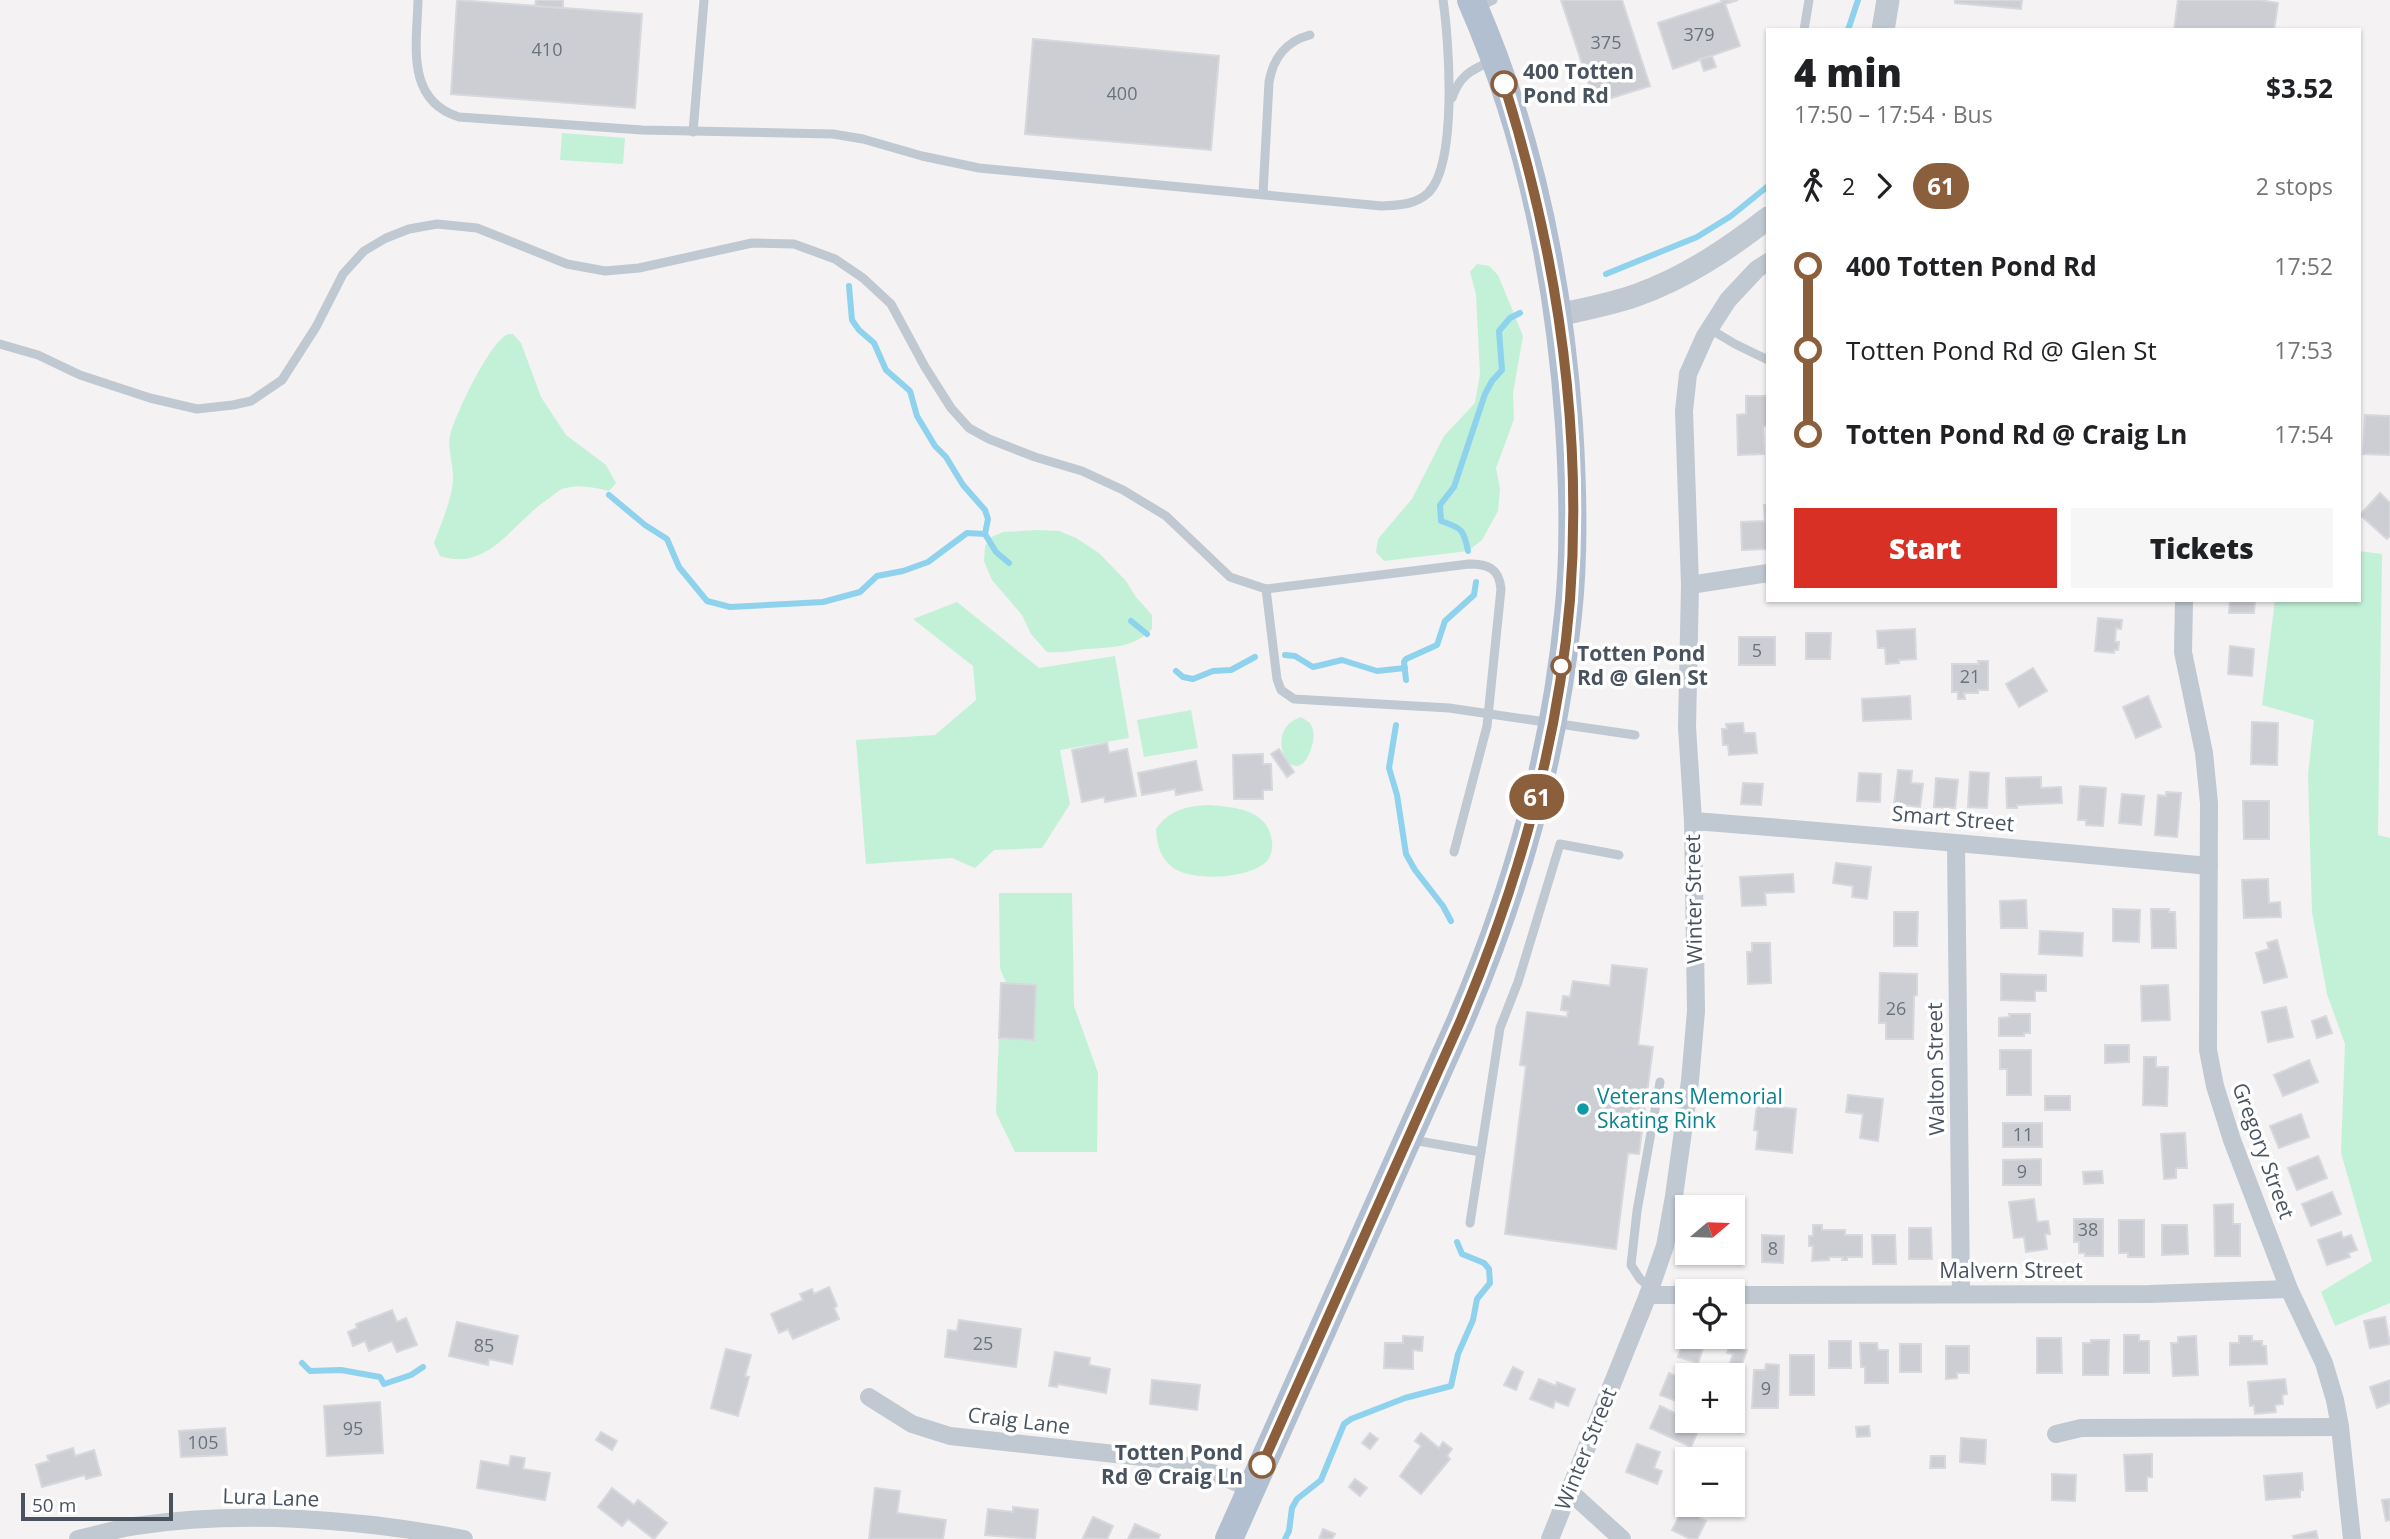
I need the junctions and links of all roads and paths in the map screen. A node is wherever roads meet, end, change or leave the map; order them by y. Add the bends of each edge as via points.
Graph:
1 (418, 0) edge
2 (704, 0) edge
3 (1443, 0) edge
4 (1809, 0) edge
5 (1888, 0) edge
6 (1480, 3) edge
7 (1804, 28) edge
8 (1883, 28) edge
9 (1310, 35) dead end
10 (1495, 60) junction
11 (1449, 106) junction
12 (693, 132) junction
13 (1263, 194) junction
14 (1766, 219) edge
15 (1766, 263) edge
16 (1558, 315) junction
17 (1710, 329) junction
18 (0, 344) edge
19 (1766, 359) edge
20 (1766, 573) edge
21 (1690, 584) junction
22 (1265, 589) junction
23 (2185, 602) edge
24 (1489, 713) junction
25 (1552, 723) junction
26 (1635, 735) dead end
27 (1693, 821) junction
28 (1956, 844) junction
29 (1454, 852) dead end
30 (1619, 855) dead end
31 (2209, 866) junction
32 (1660, 1082) dead end
33 (1408, 1139) junction
34 (1481, 1152) junction
35 (1470, 1223) dead end
36 (2289, 1289) junction
37 (1650, 1291) junction
38 (1961, 1293) junction
39 (1675, 1294) edge
40 (1745, 1295) edge
41 (869, 1398) dead end
42 (2340, 1427) junction
43 (2056, 1434) dead end
44 (1251, 1489) junction
45 (1568, 1490) junction
46 (78, 1539) edge
47 (464, 1539) edge
48 (1229, 1539) edge
49 (1550, 1539) edge
50 (1622, 1539) edge
51 (2352, 1539) edge

1 - 12 lane via 419,79 426,94 452,115
2 - 12 lane
3 - 11 lane
4 - 7 lane
5 - 8 street
6 - 10 main road
9 - 13 lane via 1290,44 1272,68
10 - 11 lane via 1462,77
10 - 16 main road via 1534,189
11 - 13 lane via 1437,180 1416,201 1382,206
12 - 13 lane via 833,134 979,168
14 - 16 street via 1717,255 1662,285
15 - 17 street, Winter Street via 1728,300
16 - 25 main road via 1570,451 1572,540 1567,625
17 - 19 lane
17 - 21 street, Winter Street via 1689,374 1684,411
18 - 22 lane via 150,398 197,409 233,405 251,401 282,380 343,274 364,251 409,229 436,224 477,228 567,264 605,271 752,243 794,244 835,260 891,304 931,377 970,428 1123,490 1166,516 1230,577
20 - 21 street
21 - 27 street, Winter Street via 1687,727
22 - 24 lane via 1276,679 1289,697
22 - 24 lane via 1469,564 1491,567 1500,578 1501,595
23 - 31 street, Gregory Street via 2183,652 2204,753
24 - 25 lane
24 - 29 lane
25 - 26 lane
25 - 33 main road via 1528,832 1500,924
27 - 28 street, Smart Street
27 - 37 street, Winter Street via 1696,1011 1690,1081 1670,1220
28 - 31 street, Smart Street
28 - 38 street, Walton Street
30 - 34 lane via 1560,844 1500,1028
31 - 36 street, Gregory Street via 2208,1050 2232,1140
32 - 37 lane via 1631,1265
33 - 34 lane
33 - 44 main road
34 - 35 lane
36 - 38 street, Malvern Street
36 - 42 street, Gregory Street via 2324,1363
37 - 39 street
37 - 45 street, Winter Street
38 - 40 street, Malvern Street
41 - 44 street, Craig Lane via 912,1424 950,1436 1161,1459
42 - 43 street via 2081,1428
42 - 51 street, Gregory Street
44 - 48 main road
45 - 49 street, Winter Street
45 - 50 street
46 - 47 street, Lura Lane via 133,1526 240,1517 366,1524

